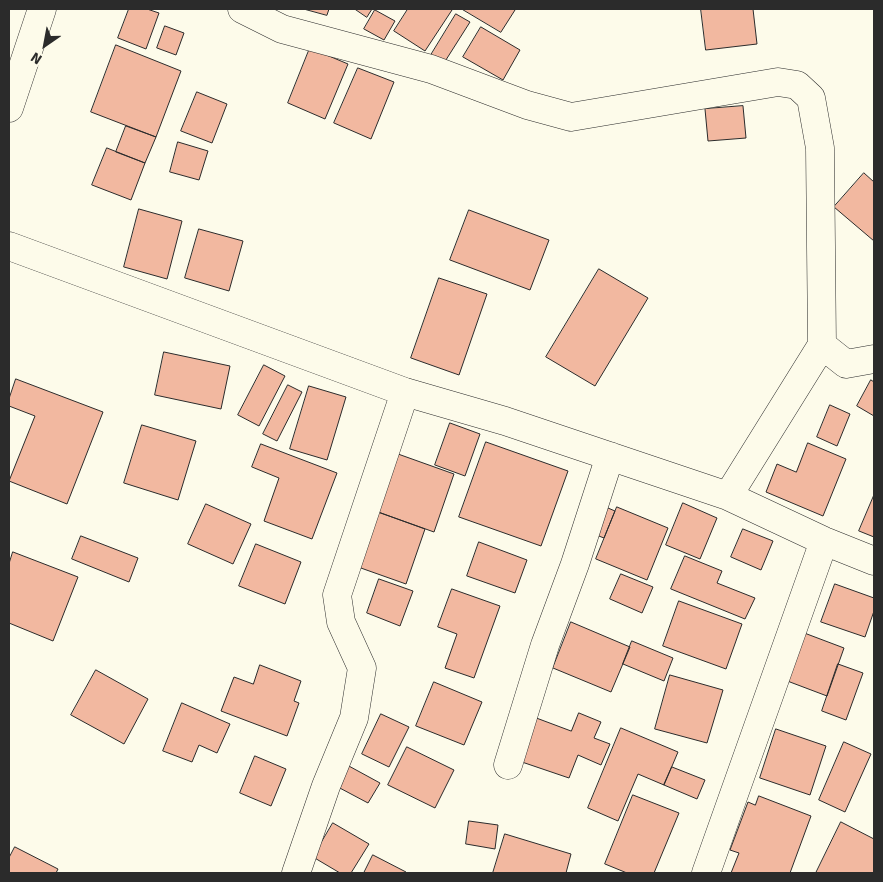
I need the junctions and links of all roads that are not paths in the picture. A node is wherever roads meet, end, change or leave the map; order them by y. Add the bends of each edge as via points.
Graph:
1 (42, 9) edge
2 (242, 9) edge
3 (9, 108) edge
4 (9, 246) edge
5 (822, 345) junction
6 (874, 360) edge
7 (405, 392) junction
8 (610, 456) junction
9 (728, 496) junction
10 (824, 542) junction
11 (874, 561) edge
12 (508, 765) dead end
13 (296, 873) edge
14 (706, 873) edge

1 - 3 main road
2 - 5 main road via 282,29 431,69 527,105 571,117 778,82 797,85 810,98 820,148
4 - 7 main road
5 - 6 main road via 846,364
5 - 9 main road
7 - 8 main road
7 - 13 main road via 337,595 341,622 362,668 354,718
8 - 9 main road
8 - 12 main road
9 - 10 main road
10 - 11 main road
10 - 14 main road

